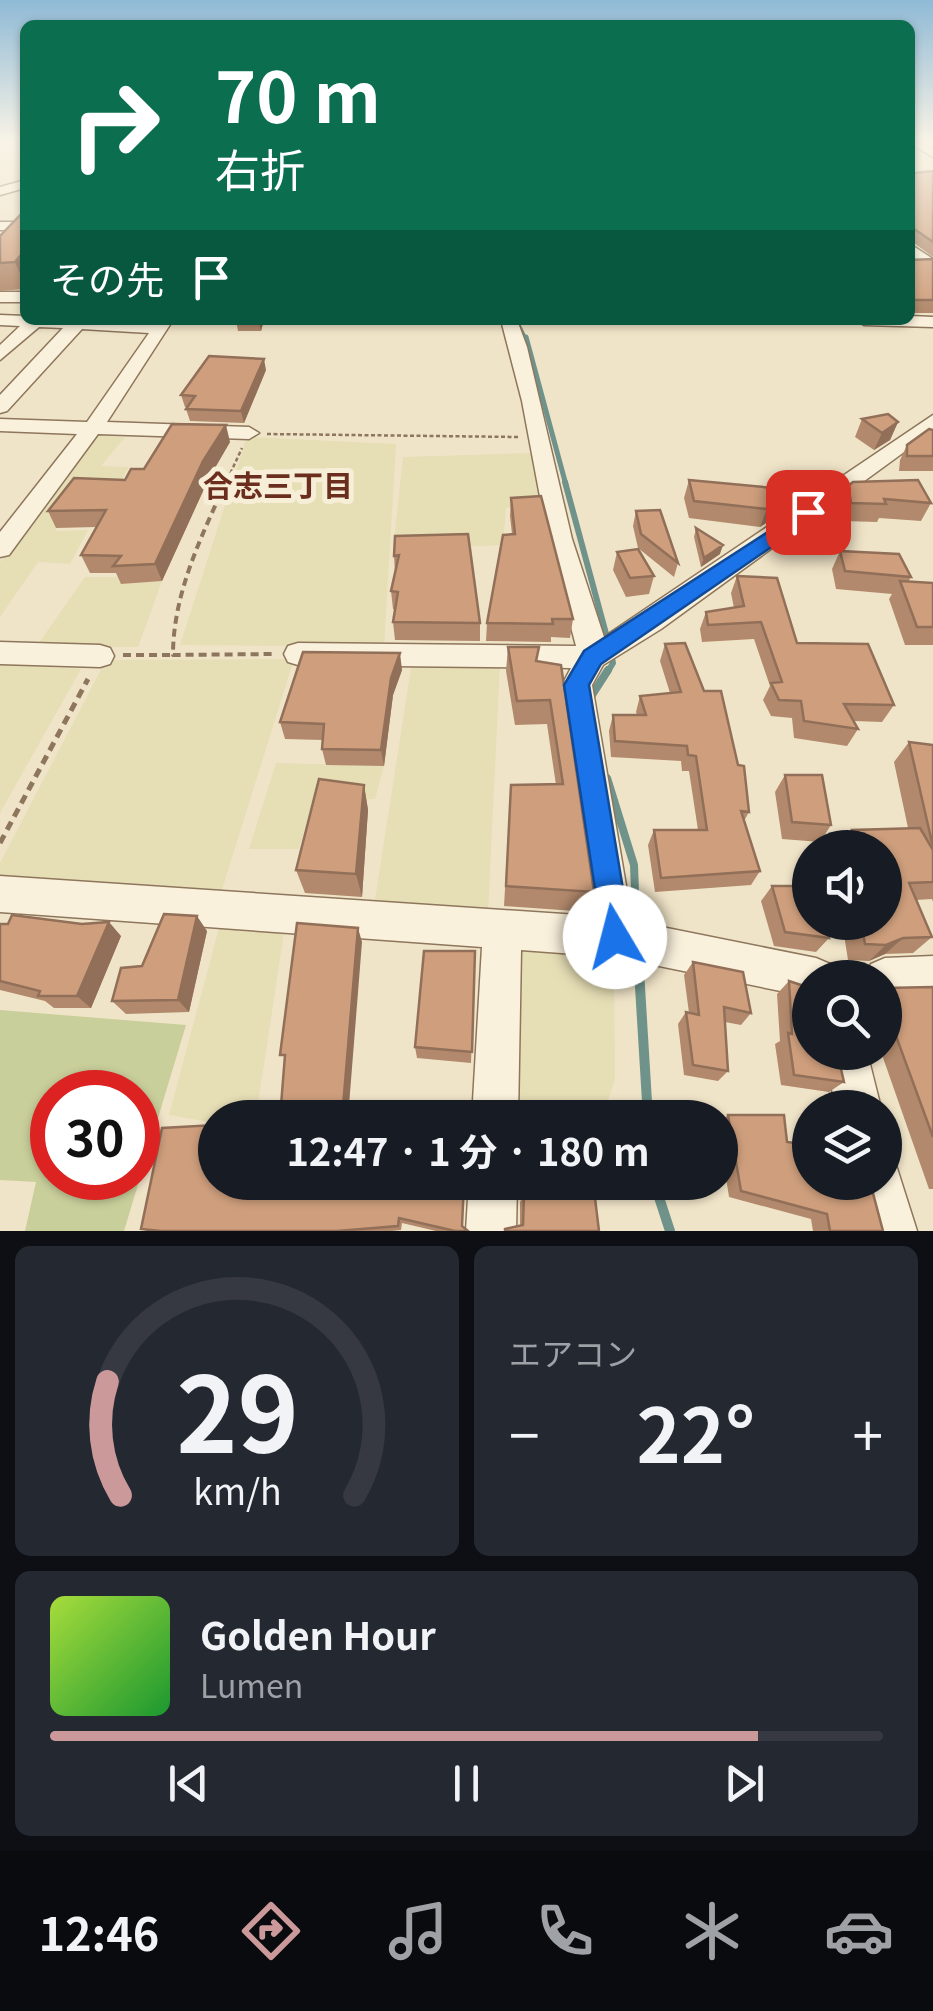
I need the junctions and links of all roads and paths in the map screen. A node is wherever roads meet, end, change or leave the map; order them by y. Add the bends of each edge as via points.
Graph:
1 (31, 325) edge
2 (76, 325) edge
3 (161, 325) edge
4 (511, 325) edge
5 (0, 355) edge
6 (0, 406) edge
7 (933, 422) edge
8 (0, 425) edge
9 (90, 430) junction
10 (249, 433) junction
11 (540, 437) junction
12 (0, 548) edge
13 (0, 653) edge
14 (298, 654) joint
15 (174, 655) junction
16 (100, 656) junction
17 (592, 657) junction
18 (0, 844) edge
19 (0, 894) edge
20 (502, 931) junction
21 (615, 937) junction
22 (792, 973) edge
23 (933, 976) edge
24 (902, 977) edge
25 (496, 1100) edge
26 (492, 1200) edge
27 (884, 1200) edge
28 (491, 1231) edge
29 (892, 1231) edge

1 - 5 street
2 - 6 street
3 - 9 street
4 - 11 street
7 - 17 street
8 - 9 street
9 - 10 street
9 - 12 street
10 - 11 path
10 - 15 path via 200,545 171,636
11 - 17 street via 561,542 590,619
13 - 16 street
14 - 15 path
14 - 17 street
15 - 16 path
16 - 18 path
17 - 21 street via 576,685
19 - 20 street
20 - 21 street
20 - 25 street
21 - 22 street
23 - 24 street
26 - 28 street
27 - 29 street

